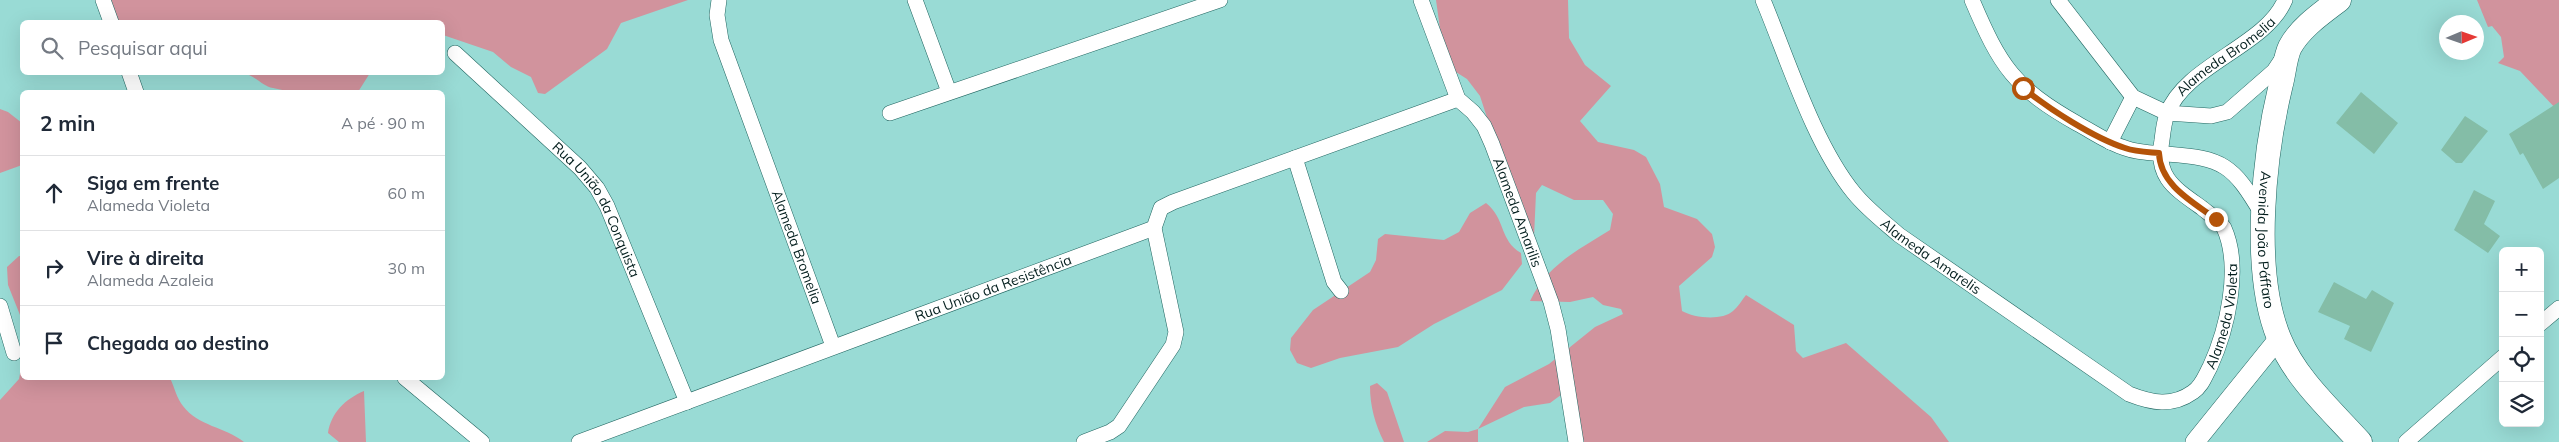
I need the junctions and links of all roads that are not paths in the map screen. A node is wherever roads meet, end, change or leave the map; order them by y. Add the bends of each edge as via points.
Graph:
1 (103, 0) edge
2 (719, 0) edge
3 (914, 0) edge
4 (1220, 0) edge
5 (1421, 0) edge
6 (1763, 0) edge
7 (1972, 0) edge
8 (2058, 0) edge
9 (2285, 0) edge
10 (2339, 0) edge
11 (110, 20) edge
12 (2290, 47) junction
13 (455, 53) dead end
14 (130, 75) edge
15 (135, 90) edge
16 (950, 92) junction
17 (2133, 97) junction
18 (1458, 99) junction
19 (890, 113) dead end
20 (2167, 113) junction
21 (2110, 142) junction
22 (2159, 153) junction
23 (1295, 158) junction
24 (2263, 216) junction
25 (1154, 228) junction
26 (1341, 291) dead end
27 (0, 306) edge
28 (2559, 308) edge
29 (2544, 321) edge
30 (2278, 338) junction
31 (833, 346) junction
32 (14, 352) dead end
33 (2499, 361) edge
34 (407, 380) edge
35 (2196, 390) joint
36 (687, 402) junction
37 (482, 442) edge
38 (579, 442) edge
39 (1084, 442) edge
40 (1576, 442) edge
41 (2195, 442) edge
42 (2360, 442) edge
43 (2406, 442) edge

1 - 11 street
2 - 31 street, Alameda Bromelia via 717,15 721,40
3 - 16 street
4 - 16 street
5 - 18 street, Alameda Amarilis
6 - 35 street, Alameda Amarelis via 1823,144 1854,193 1870,210 1899,235 2129,394 2150,402 2166,403 2183,399
7 - 21 street via 1991,44 2023,88 2043,104
8 - 17 street
9 - 20 street, Alameda Bromelia via 2271,21 2190,83
10 - 12 main road, Avenida João Páffaro via 2306,27
12 - 20 street via 2274,72 2227,112 2212,116
12 - 24 main road, Avenida João Páffaro via 2266,163
13 - 36 street, Rua União da Conquista via 580,168 597,188
14 - 15 street
16 - 19 street
17 - 20 street
17 - 21 street
18 - 23 street
18 - 40 street, Alameda Amarilis via 1484,126 1551,302
20 - 22 street
21 - 22 street via 2137,151
22 - 24 street via 2203,156 2219,162 2245,186
22 - 35 street, Alameda Violeta via 2169,182 2223,226 2231,255 2228,318 2218,349
23 - 25 street via 1173,202 1161,208
23 - 26 street via 1334,282
24 - 30 main road, Avenida João Páffaro via 2265,282
25 - 31 street, Rua União da Resistência
25 - 39 street via 1176,332 1173,345 1119,426
27 - 32 street
28 - 29 street
30 - 41 street
30 - 42 main road, Avenida João Páffaro via 2295,368
31 - 36 street
33 - 43 street
34 - 37 street
36 - 38 street

